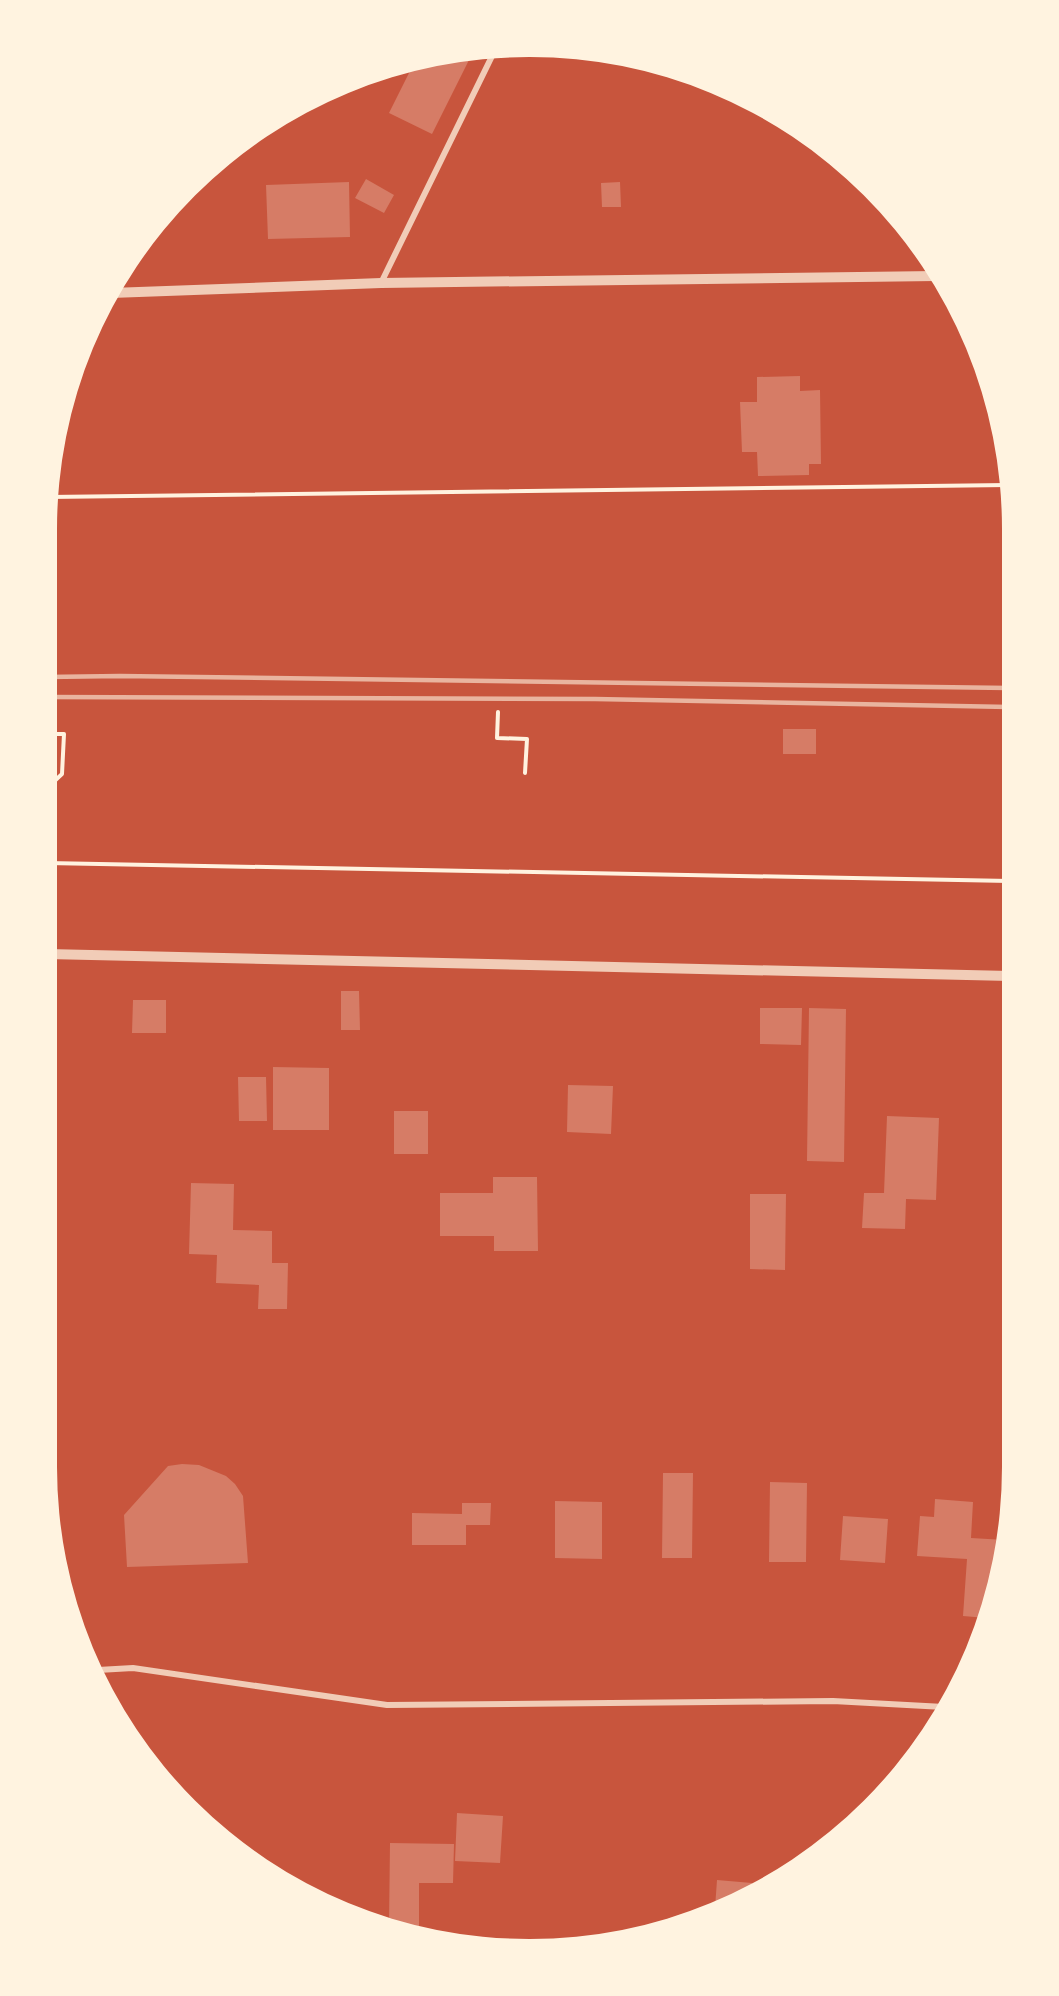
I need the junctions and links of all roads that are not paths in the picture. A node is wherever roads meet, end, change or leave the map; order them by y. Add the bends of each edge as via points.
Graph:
1 (491, 59) edge
2 (928, 276) edge
3 (381, 283) junction
4 (120, 293) edge
5 (57, 954) edge
6 (1002, 976) edge
7 (104, 1670) edge
8 (937, 1707) edge

1 - 3 street
2 - 3 street
3 - 4 street
5 - 6 street
7 - 8 street via 133,1668 387,1705 833,1701

